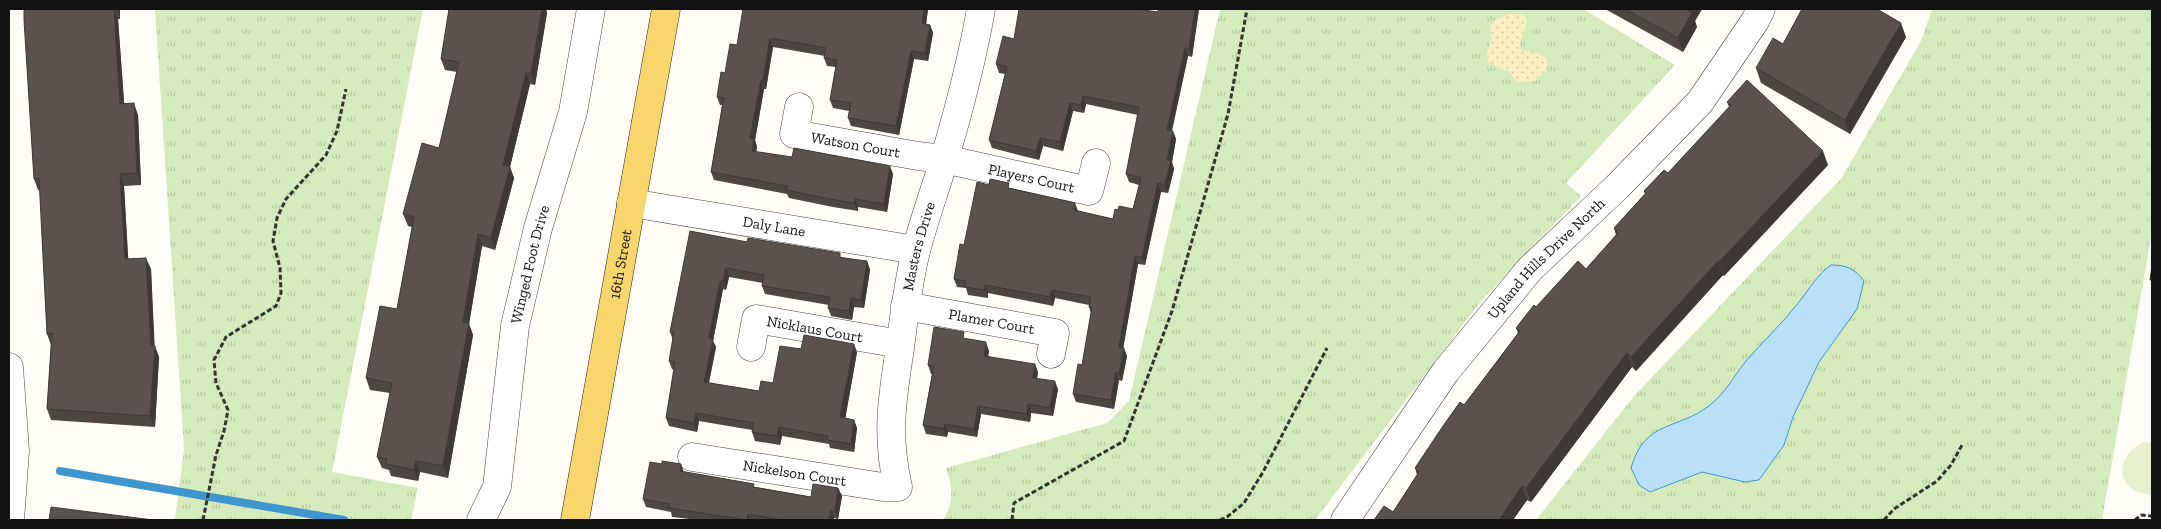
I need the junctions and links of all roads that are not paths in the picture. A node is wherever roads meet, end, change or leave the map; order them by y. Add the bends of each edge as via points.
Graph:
1 (591, 9) edge
2 (666, 9) edge
3 (981, 9) edge
4 (1761, 9) edge
5 (798, 107) dead end
6 (944, 159) junction
7 (1096, 163) dead end
8 (631, 203) junction
9 (916, 250) junction
10 (905, 306) junction
11 (900, 344) junction
12 (751, 347) dead end
13 (1051, 354) dead end
14 (9, 367) edge
15 (692, 457) dead end
16 (898, 487) joint
17 (10, 520) edge
18 (481, 520) edge
19 (574, 520) edge
20 (1345, 520) edge

1 - 18 street, Winged Foot Drive via 573,112 538,228 515,326 497,487
2 - 8 main road, 16th Street
3 - 6 street, Masters Drive via 976,40
4 - 20 street, Upland Hills Drive North via 1700,102 1530,269 1446,371
5 - 6 street, Watson Court via 794,134
6 - 7 street, Players Court via 1089,192
6 - 9 street, Masters Drive
8 - 9 street, Daly Lane
8 - 19 main road, 16th Street
9 - 10 street, Masters Drive
10 - 11 street, Masters Drive
10 - 13 street, Plamer Court via 1055,332
11 - 12 street, Nicklaus Court via 756,320
11 - 16 street, Masters Drive via 890,434 891,458
14 - 17 street via 15,451
15 - 16 street, Nickelson Court

